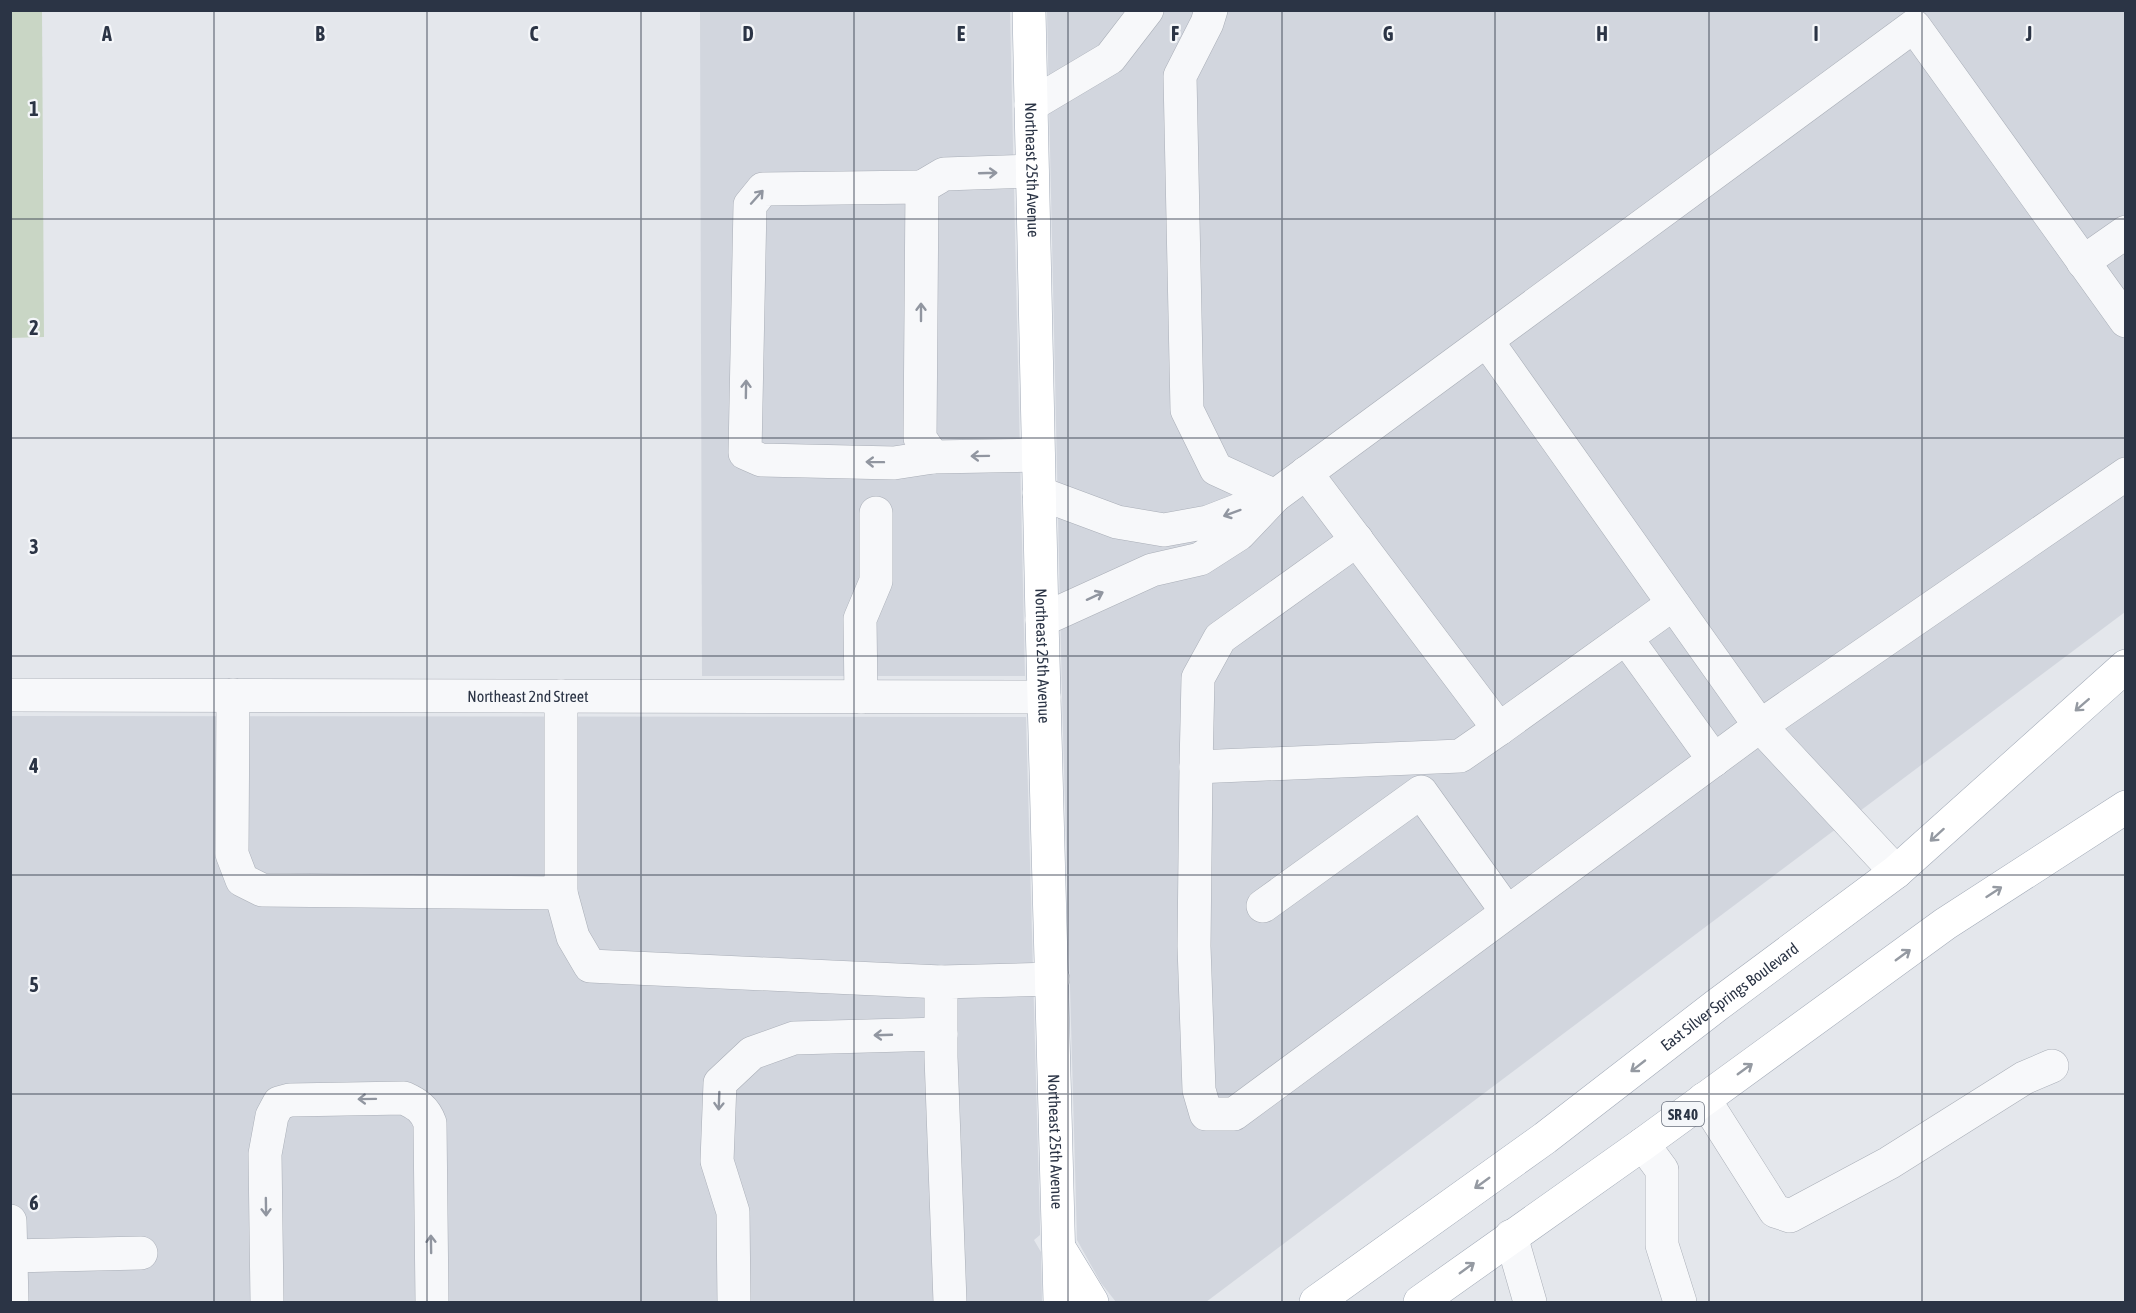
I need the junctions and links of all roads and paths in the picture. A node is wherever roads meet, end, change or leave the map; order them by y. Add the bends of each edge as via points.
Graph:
1 (1029, 10) edge
2 (1147, 10) edge
3 (1211, 10) edge
4 (1908, 18) edge
5 (1031, 105) junction
6 (1032, 171) junction
7 (922, 187) junction
8 (2126, 232) edge
9 (2083, 262) junction
10 (2126, 321) edge
11 (1487, 341) junction
12 (1038, 455) junction
13 (933, 457) junction
14 (1306, 473) junction
15 (2126, 474) edge
16 (1039, 494) junction
17 (1275, 496) junction
18 (876, 513) dead end
19 (1357, 540) junction
20 (1673, 604) junction
21 (1042, 620) junction
22 (1626, 638) junction
23 (2126, 666) edge
24 (10, 696) edge
25 (233, 696) junction
26 (561, 696) junction
27 (861, 697) junction
28 (1044, 697) junction
29 (1760, 726) junction
30 (1499, 729) junction
31 (1425, 757) junction
32 (1714, 760) junction
33 (1196, 767) junction
34 (1421, 792) junction
35 (2126, 807) edge
36 (1896, 872) junction
37 (561, 893) junction
38 (1263, 906) dead end
39 (1508, 912) junction
40 (1053, 979) junction
41 (941, 982) junction
42 (941, 1034) junction
43 (2052, 1066) dead end
44 (1704, 1099) junction
45 (1642, 1144) junction
46 (10, 1221) edge
47 (1511, 1236) junction
48 (1059, 1246) junction
49 (141, 1253) dead end
50 (11, 1256) edge
51 (12, 1302) edge
52 (267, 1302) edge
53 (432, 1302) edge
54 (734, 1302) edge
55 (950, 1302) edge
56 (1060, 1302) edge
57 (1092, 1302) edge
58 (1316, 1302) edge
59 (1420, 1302) edge
60 (1530, 1302) edge
61 (1680, 1302) edge

1 - 5 main road, Northeast 25th Avenue
2 - 5 street via 1110,58
3 - 17 street via 1180,76 1187,410 1216,469
4 - 9 street
4 - 11 street
5 - 6 main road, Northeast 25th Avenue
7 -> 6 street via 944,174
6 - 12 main road, Northeast 25th Avenue
13 -> 7 street via 920,438
13 -> 7 street via 894,463 761,460 745,453 750,205 764,189
8 - 9 street
9 - 10 street
11 - 14 street
11 - 20 street
12 -> 13 street
12 - 16 main road, Northeast 25th Avenue
14 - 17 street
14 - 19 street
15 - 29 street
17 -> 16 street via 1208,522 1164,530 1118,522
16 - 21 main road, Northeast 25th Avenue
21 -> 17 street via 1152,570 1200,559 1239,534
18 - 27 street via 876,581 860,619
19 - 30 street
19 - 33 street via 1220,638 1198,678
20 - 22 street
20 - 29 street
21 - 28 main road, Northeast 25th Avenue
22 - 30 street
22 - 32 street
23 -> 36 main road, East Silver Springs Boulevard
24 - 25 street, Northeast 2nd Street
25 - 26 street, Northeast 2nd Street
25 - 37 street via 232,854 242,880 262,890
26 - 27 street, Northeast 2nd Street
26 - 37 street
27 - 28 street, Northeast 2nd Street
28 - 40 main road, Northeast 25th Avenue
29 - 32 street
29 - 36 street
30 - 31 street via 1460,756
31 - 33 street
31 - 34 street
32 - 39 street
33 - 39 street via 1194,946 1199,1090 1206,1114 1234,1114
34 - 38 street
34 - 39 street
44 -> 35 main road, SR 40 via 1946,924
36 -> 58 main road, East Silver Springs Boulevard via 1545,1138
37 - 41 street via 573,937 590,966
40 - 41 street
40 - 48 main road, Northeast 25th Avenue
41 - 42 street
42 -> 54 street via 794,1038 753,1053 720,1083 717,1161 733,1212
42 - 55 street
43 - 44 street via 2024,1078 1889,1163 1790,1216 1776,1211
44 - 45 main road, SR 40
45 - 47 main road, SR 40
45 - 61 street via 1662,1170 1662,1245
46 - 50 street
59 -> 47 main road, SR 40
47 - 60 street
48 - 56 main road, Northeast 25th Avenue
48 - 57 main road
49 - 50 street
50 - 51 street
53 -> 52 street via 430,1123 426,1112 404,1098 279,1103 272,1116 265,1154

